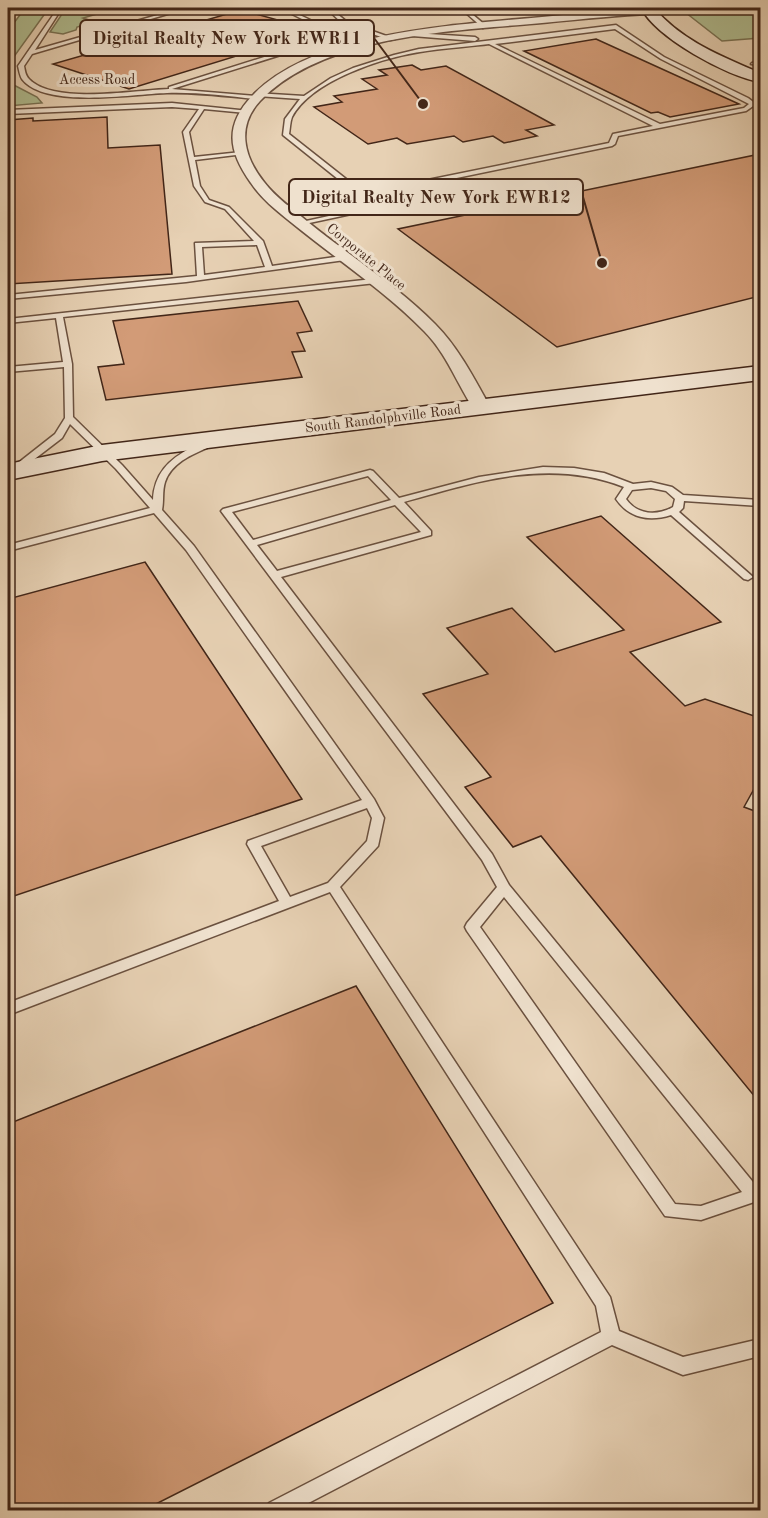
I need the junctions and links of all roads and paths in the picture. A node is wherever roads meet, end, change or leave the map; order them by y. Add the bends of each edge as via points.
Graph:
1 (60, 8) edge
2 (186, 8) edge
3 (282, 8) edge
4 (328, 8) edge
5 (535, 8) edge
6 (648, 9) edge
7 (668, 9) edge
8 (602, 11) edge
9 (483, 26) junction
10 (338, 35) junction
11 (414, 35) junction
12 (392, 39) junction
13 (493, 42) junction
14 (362, 46) junction
15 (29, 53) junction
16 (759, 68) edge
17 (168, 91) junction
18 (256, 96) junction
19 (304, 98) junction
20 (202, 107) junction
21 (246, 111) junction
22 (8, 112) edge
23 (657, 125) junction
24 (241, 154) junction
25 (190, 159) junction
26 (452, 191) dead end
27 (359, 192) junction
28 (283, 207) junction
29 (300, 223) junction
30 (260, 243) junction
31 (342, 258) junction
32 (269, 268) junction
33 (201, 278) junction
34 (373, 281) junction
35 (8, 297) edge
36 (59, 315) junction
37 (8, 321) edge
38 (68, 364) junction
39 (8, 370) edge
40 (759, 376) edge
41 (481, 407) junction
42 (69, 418) junction
43 (224, 438) junction
44 (102, 453) junction
45 (11, 472) edge
46 (633, 487) junction
47 (680, 498) junction
48 (398, 501) junction
49 (760, 503) edge
50 (158, 509) junction
51 (673, 512) junction
52 (252, 543) junction
53 (8, 548) edge
54 (275, 575) junction
55 (748, 577) dead end
56 (370, 802) junction
57 (333, 886) junction
58 (504, 888) junction
59 (287, 904) junction
60 (8, 1009) edge
61 (757, 1194) edge
62 (611, 1336) junction
63 (760, 1348) edge
64 (276, 1510) edge

1 - 15 lane, Access Road
2 - 15 lane
3 - 10 lane
4 - 12 lane via 345,23
5 - 9 lane via 468,13
6 - 7 street, Corporate Place
6 - 8 street, Corporate Place
6 - 16 main road via 658,22 714,58
7 - 16 main road via 705,39
8 - 9 street, Corporate Place
9 - 11 street, Corporate Place
10 - 14 lane
10 - 17 lane
11 - 12 street, Corporate Place
11 - 13 lane
12 - 14 street, Corporate Place
13 - 19 lane via 420,50 362,65
13 - 23 lane
13 - 23 lane via 616,27 668,62 753,104 746,109
14 - 18 street, Corporate Place via 287,72
15 - 17 lane, Access Road via 21,66 24,78 50,92 76,95
17 - 18 lane, Access Road
18 - 19 lane, Access Road
18 - 21 street, Corporate Place
19 - 27 lane via 284,126 286,135
20 - 21 lane
20 - 22 lane
20 - 25 lane via 186,132
21 - 24 street, Corporate Place via 237,138
23 - 27 lane via 615,135 612,144 408,186
24 - 25 lane
24 - 28 street, Corporate Place via 257,183
25 - 30 lane via 207,201 227,208
26 - 29 lane
27 - 28 lane
28 - 29 street, Corporate Place
29 - 31 street, Corporate Place
30 - 32 lane
30 - 33 lane via 198,244
31 - 32 lane
31 - 34 street, Corporate Place
32 - 33 lane
33 - 35 lane
34 - 36 lane
34 - 41 street, Corporate Place via 430,329
36 - 37 lane
36 - 38 lane
38 - 39 lane
38 - 42 lane
40 - 41 main road, South Randolphville Road
41 - 43 main road, South Randolphville Road
42 - 44 lane
42 - 45 lane via 59,436
43 - 44 main road, South Randolphville Road
43 - 50 lane via 175,461 157,488
44 - 45 main road, South Randolphville Road
44 - 50 lane
46 - 47 lane via 660,486
46 - 48 lane via 617,478 583,471 520,471
46 - 51 lane via 621,499 629,509 656,516
47 - 49 lane
47 - 51 lane
48 - 52 lane
48 - 52 lane via 370,473 226,511
48 - 54 lane via 428,533
50 - 53 lane
50 - 56 lane via 190,548
51 - 55 lane
52 - 54 lane
54 - 58 lane via 487,857
56 - 57 lane via 378,818 374,843
56 - 59 lane via 253,844
57 - 59 lane
57 - 62 lane via 604,1303
58 - 61 lane
58 - 61 lane via 472,927 671,1211 701,1213
59 - 60 lane
62 - 63 lane via 683,1366
62 - 64 lane

